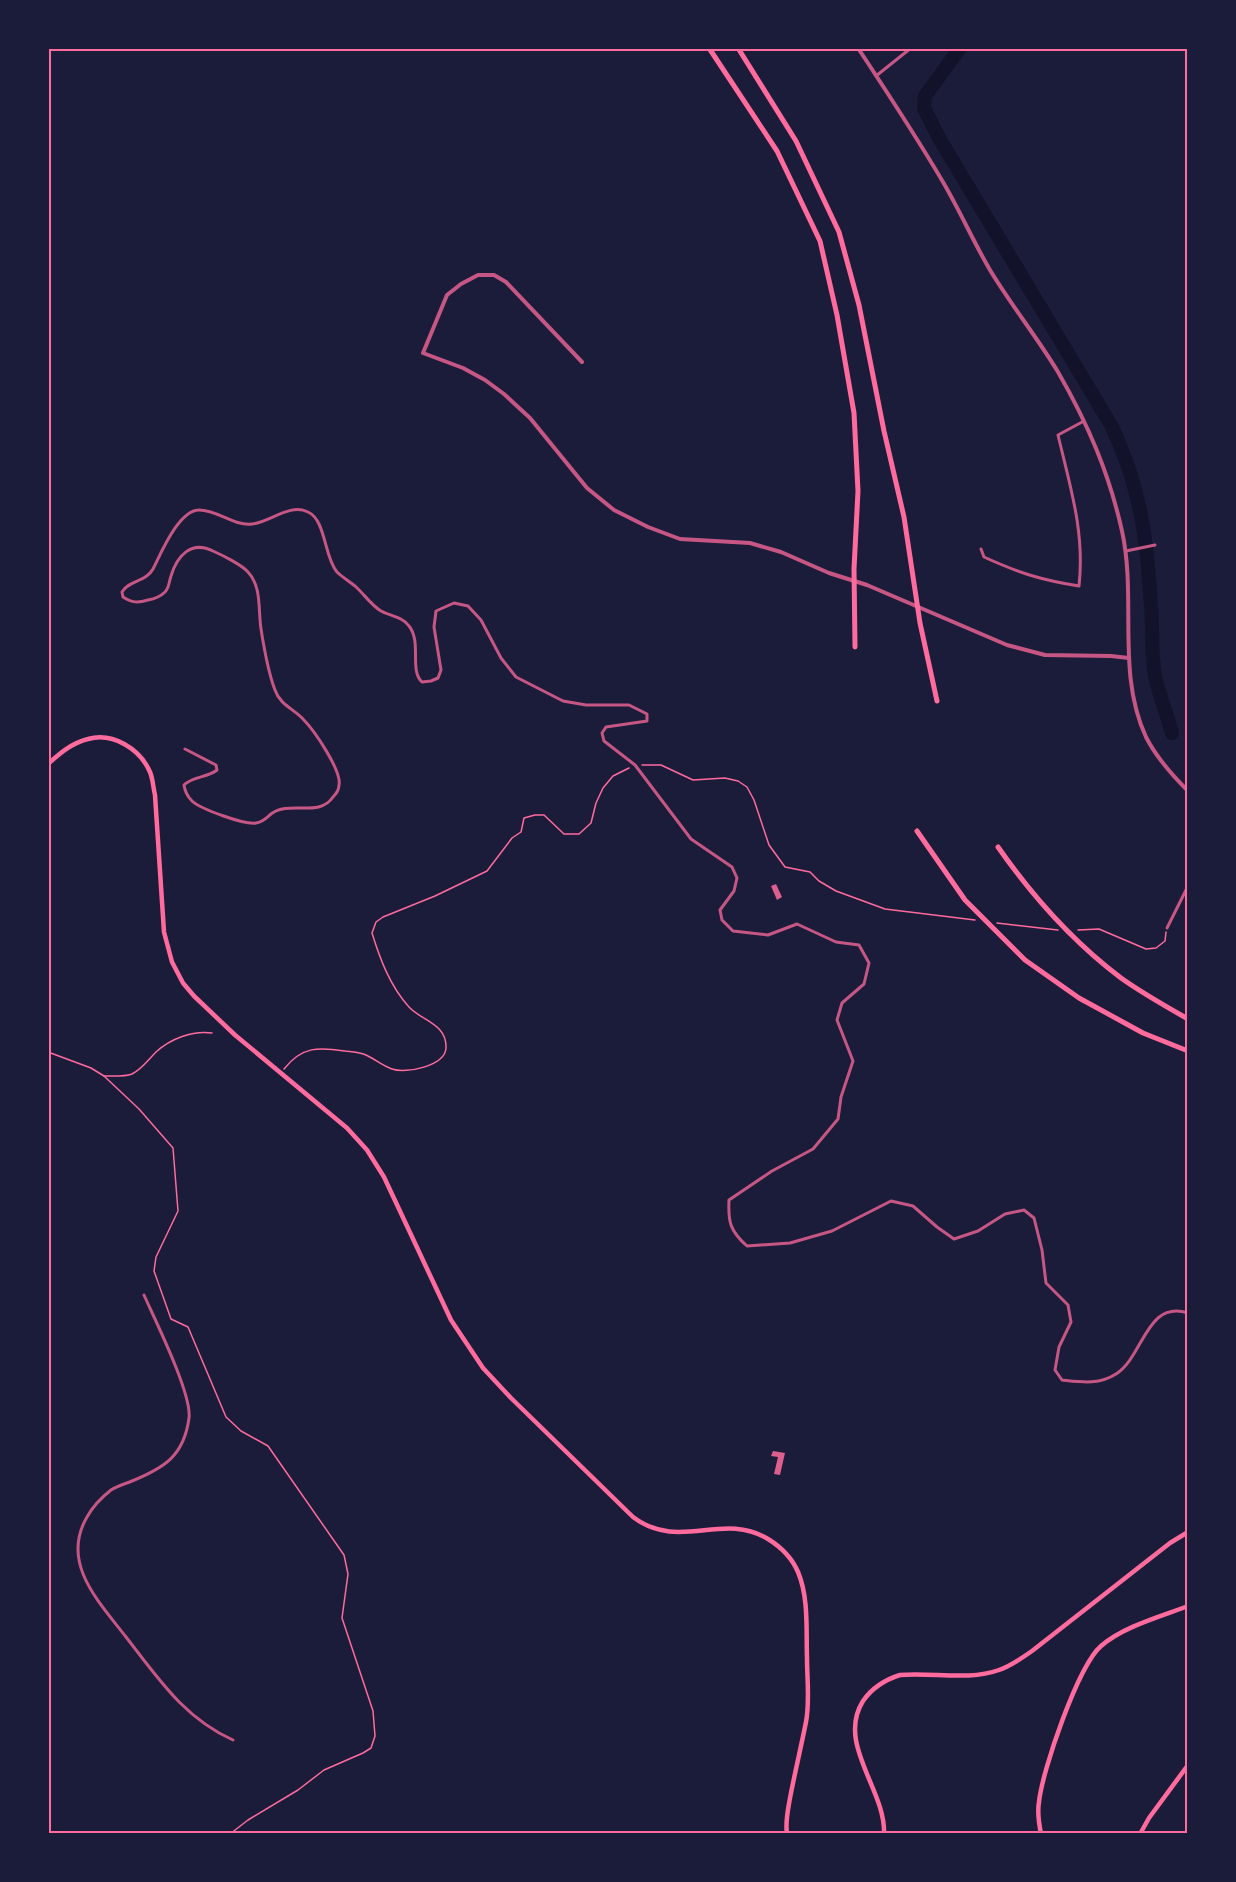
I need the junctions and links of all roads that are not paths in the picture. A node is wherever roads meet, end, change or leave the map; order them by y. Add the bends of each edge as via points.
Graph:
1 (709, 48) edge
2 (738, 48) edge
3 (858, 48) edge
4 (911, 48) edge
5 (876, 76) junction
6 (582, 362) dead end
7 (1084, 421) junction
8 (1153, 545) dead end
9 (981, 549) dead end
10 (1126, 551) junction
11 (855, 647) dead end
12 (1129, 658) junction
13 (937, 701) dead end
14 (185, 749) dead end
15 (48, 764) edge
16 (1188, 791) edge
17 (916, 831) dead end
18 (998, 847) dead end
19 (1188, 886) edge
20 (1167, 928) road end
21 (1188, 1019) edge
22 (1188, 1051) edge
23 (144, 1295) dead end
24 (1188, 1313) edge
25 (1188, 1532) edge
26 (1188, 1606) edge
27 (233, 1740) dead end
28 (1188, 1765) edge
29 (787, 1834) edge
30 (884, 1834) edge
31 (1041, 1834) edge
32 (1140, 1834) edge

1 - 11 highway via 777,151 820,241 854,413 858,491
2 - 13 highway via 796,141 839,232 859,305 904,517
3 - 5 street
4 - 5 street
5 - 7 street
6 - 12 street via 506,282 494,275 478,275 447,295 423,353 463,368 504,394 530,418 587,488 614,510 648,527 680,539 750,543 781,552 1007,645 1045,655
7 - 9 street via 1058,435 1077,514 1082,559 1079,586 1022,574 984,557
7 - 10 street via 1105,468
8 - 10 street
10 - 12 street
12 - 16 street via 1146,738
14 - 24 street via 216,765 217,770 208,777 188,781 185,792 199,806 246,823 263,821 289,806 323,807 339,788 339,774 325,750 305,721 281,702 275,691 261,629 258,594 248,572 213,551 194,548 176,560 169,586 156,598 130,602 122,592 148,576 188,514 197,510 253,524 299,509 310,512 317,519 337,572 376,607 409,625 417,647 416,674 422,682 438,678 441,670 434,627 436,611 454,603 468,606 481,620 516,677 563,701 629,705 647,714 647,721 606,727 602,733 604,741 635,765 691,839 732,867 737,878 734,891 720,910 722,920 733,931 768,935 796,924 836,942 859,945 869,963 864,984 842,1003 837,1020 853,1061 838,1119 813,1149 729,1200 728,1220 736,1236 747,1246 790,1243 832,1231 891,1201 913,1206 954,1239 1024,1210 1034,1218 1046,1283 1068,1305 1071,1322 1059,1347 1055,1370 1062,1380 1095,1383 1117,1373 1154,1322 1166,1312
15 - 29 main road via 76,743 95,738 124,744 143,760 155,795 166,948 183,983 367,1150 384,1177 451,1320 483,1368 633,1517 652,1529 673,1533 733,1528 755,1533 777,1545 793,1563 804,1597 808,1707 787,1814
17 - 22 highway via 965,900 1025,960 1079,998 1143,1033
18 - 21 highway via 1051,915 1095,957 1142,992
19 - 20 street
23 - 27 street via 187,1398 189,1417 182,1445 169,1462 111,1490 91,1509 80,1530 76,1554 94,1596 176,1701
25 - 30 main road via 1010,1665 974,1675 900,1675 867,1695 859,1707 855,1739 882,1811
26 - 31 main road via 1119,1633 1092,1657 1073,1694 1044,1776 1038,1812
28 - 32 main road

